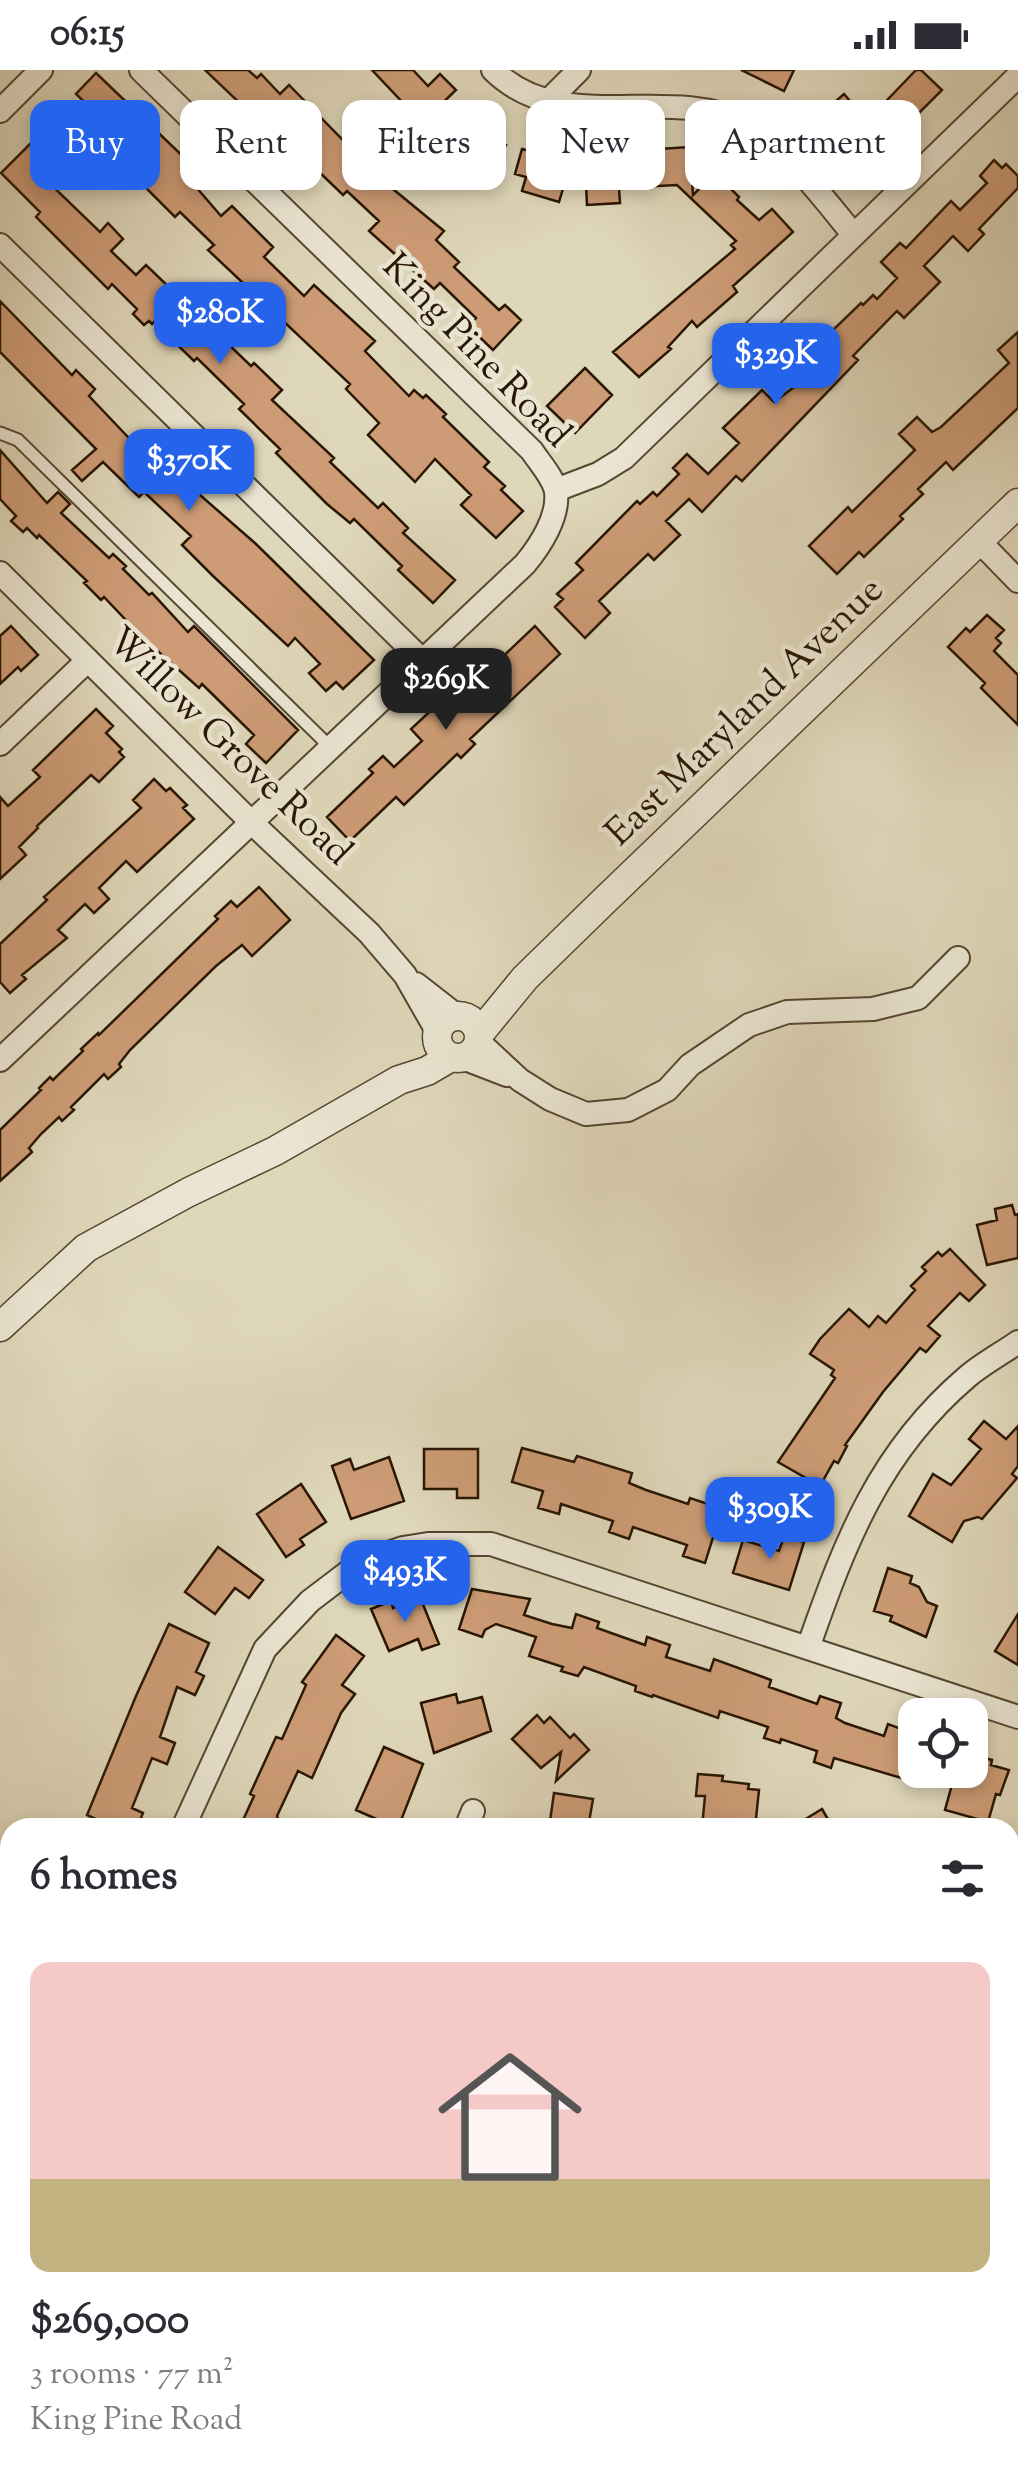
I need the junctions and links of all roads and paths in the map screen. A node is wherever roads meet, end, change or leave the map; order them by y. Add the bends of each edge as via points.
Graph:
1 (41, 70) edge
2 (141, 70) edge
3 (494, 70) edge
4 (579, 70) edge
5 (1018, 76) edge
6 (543, 100) edge
7 (549, 100) edge
8 (665, 107) edge
9 (0, 111) edge
10 (853, 234) junction
11 (0, 245) edge
12 (0, 433) edge
13 (556, 490) junction
14 (1018, 503) edge
15 (980, 542) junction
16 (0, 573) edge
17 (1018, 581) edge
18 (88, 660) junction
19 (424, 662) junction
20 (0, 744) edge
21 (329, 750) junction
22 (251, 822) junction
23 (958, 958) dead end
24 (458, 1037) junction
25 (0, 1060) edge
26 (0, 1327) edge
27 (1018, 1342) edge
28 (808, 1648) junction
29 (1018, 1716) edge
30 (188, 1818) edge

1 - 9 street
2 - 13 street, King Pine Road via 532,451
3 - 6 street via 507,84
4 - 7 street
5 - 10 street
8 - 10 street via 713,110 747,123
10 - 13 street via 624,458
11 - 19 street
12 - 21 lane via 18,440
13 - 19 street, King Pine Road via 536,552
14 - 15 street, East Maryland Avenue
15 - 17 street
15 - 24 street, East Maryland Avenue
16 - 18 street, Willow Grove Road
18 - 20 street
18 - 22 street, Willow Grove Road
19 - 21 street, King Pine Road
21 - 22 street, King Pine Road
22 - 24 street, Willow Grove Road via 369,934
22 - 25 street, King Pine Road
23 - 24 street via 918,998 873,1009 787,1012 749,1025 690,1065 667,1090 628,1110 586,1114 550,1099
24 - 26 street, East Maryland Avenue via 421,1053 399,1080 275,1152 86,1248
27 - 28 street via 927,1414 887,1464
28 - 29 street
28 - 30 street via 491,1544 402,1548 360,1563 310,1601 264,1650

